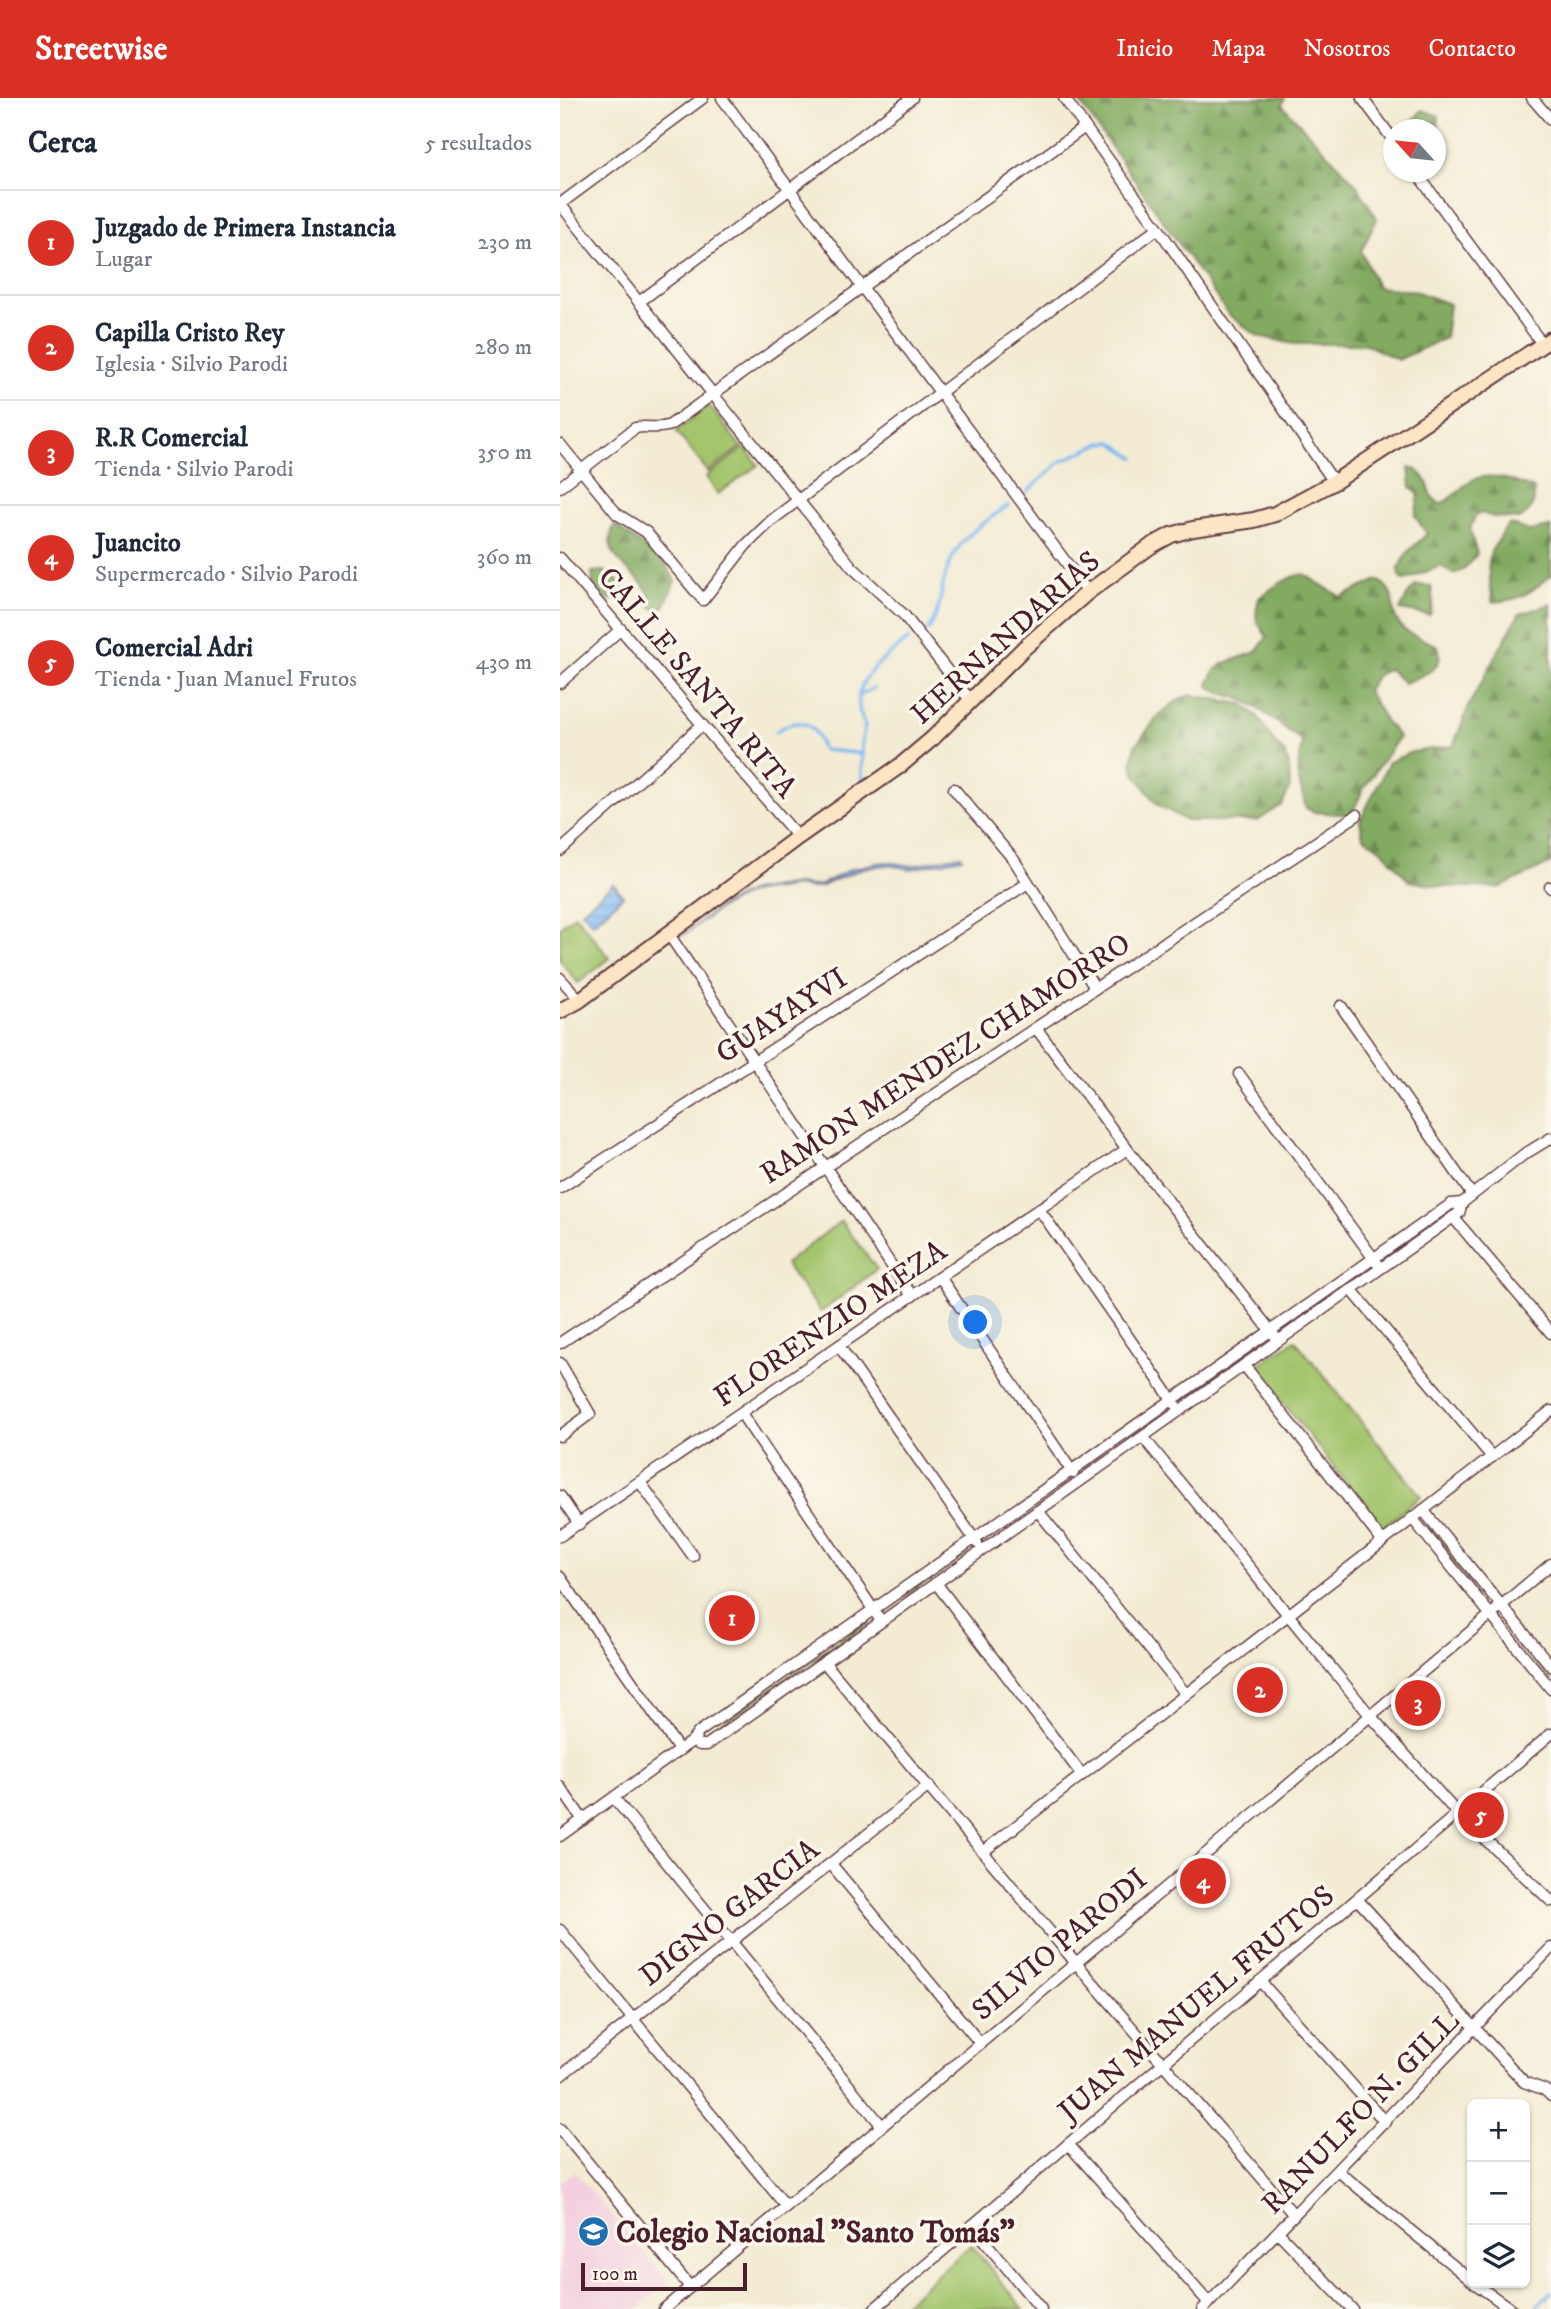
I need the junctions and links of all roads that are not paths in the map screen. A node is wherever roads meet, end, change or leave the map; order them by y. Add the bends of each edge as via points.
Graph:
1 (703, 98) edge
2 (722, 98) edge
3 (912, 98) edge
4 (1064, 98) edge
5 (1362, 98) edge
6 (1532, 98) edge
7 (1551, 120) edge
8 (1383, 126) edge
9 (1085, 127) junction
10 (1424, 182) edge
11 (789, 189) junction
12 (560, 204) edge
13 (1157, 228) junction
14 (862, 287) junction
15 (639, 302) junction
16 (1547, 342) edge
17 (939, 391) junction
18 (713, 394) junction
19 (560, 444) edge
20 (581, 470) junction
21 (1334, 482) junction
22 (560, 487) edge
23 (798, 499) junction
24 (560, 558) edge
25 (1088, 592) junction
26 (621, 629) junction
27 (560, 683) edge
28 (970, 700) junction
29 (702, 724) junction
30 (954, 789) dead end
31 (1357, 815) dead end
32 (798, 838) junction
33 (560, 851) edge
34 (1028, 884) junction
35 (668, 933) junction
36 (560, 978) edge
37 (1096, 988) junction
38 (580, 1000) junction
39 (1341, 1006) dead end
40 (560, 1012) edge
41 (1036, 1028) junction
42 (755, 1061) junction
43 (1239, 1074) dead end
44 (1551, 1138) edge
45 (1127, 1149) junction
46 (825, 1166) junction
47 (560, 1188) edge
48 (1472, 1195) junction
49 (1462, 1203) junction
50 (1039, 1209) junction
51 (1453, 1217) junction
52 (1374, 1258) junction
53 (1381, 1268) junction
54 (940, 1277) junction
55 (1351, 1289) junction
56 (912, 1296) junction
57 (1270, 1330) junction
58 (1551, 1333) edge
59 (1279, 1341) junction
60 (560, 1343) edge
61 (839, 1346) junction
62 (560, 1363) edge
63 (1244, 1365) junction
64 (1172, 1400) junction
65 (1179, 1411) junction
66 (1551, 1411) edge
67 (741, 1413) junction
68 (560, 1436) edge
69 (1143, 1437) junction
70 (1492, 1457) junction
71 (1071, 1470) junction
72 (640, 1482) junction
73 (1079, 1482) junction
74 (560, 1496) edge
75 (1423, 1510) junction
76 (1038, 1511) junction
77 (1412, 1518) junction
78 (579, 1524) junction
79 (560, 1536) edge
80 (974, 1539) junction
81 (1382, 1541) junction
82 (982, 1550) junction
83 (694, 1556) dead end
84 (1551, 1564) edge
85 (560, 1577) edge
86 (936, 1583) junction
87 (1500, 1604) junction
88 (873, 1609) junction
89 (1489, 1614) junction
90 (1287, 1616) junction
91 (881, 1622) junction
92 (824, 1662) junction
93 (1551, 1666) edge
94 (1551, 1689) edge
95 (1186, 1694) junction
96 (1369, 1714) junction
97 (1551, 1734) edge
98 (692, 1741) junction
99 (679, 1750) junction
100 (1082, 1776) junction
101 (929, 1786) junction
102 (560, 1787) edge
103 (614, 1798) junction
104 (1457, 1813) junction
105 (583, 1820) junction
106 (560, 1836) edge
107 (984, 1851) junction
108 (831, 1864) junction
109 (1357, 1899) junction
110 (1551, 1901) edge
111 (560, 1930) edge
112 (731, 1942) junction
113 (1551, 1948) edge
114 (1076, 1963) junction
115 (1260, 1981) junction
116 (633, 2019) junction
117 (1476, 2027) junction
118 (980, 2043) junction
119 (1164, 2063) junction
120 (560, 2076) edge
121 (1551, 2096) edge
122 (1385, 2122) junction
123 (882, 2126) junction
124 (560, 2129) edge
125 (1068, 2144) junction
126 (1338, 2171) junction
127 (786, 2206) junction
128 (1294, 2215) junction
129 (972, 2226) junction
130 (1278, 2232) junction
131 (1467, 2277) edge
132 (690, 2287) junction
133 (1481, 2288) edge
134 (1206, 2306) edge
135 (664, 2309) edge
136 (874, 2309) edge
137 (1041, 2309) edge
138 (1352, 2309) edge
139 (1511, 2309) edge

1 - 12 street
2 - 11 street
3 - 11 street
4 - 9 street
5 - 8 street
6 - 7 street
9 - 13 street
9 - 14 street
10 - 16 street
11 - 14 street
11 - 15 street
12 - 15 street
13 - 17 street
13 - 21 street
14 - 17 street
14 - 18 street
15 - 18 street
16 - 21 street, HERNANDARIAS
17 - 23 street
17 - 25 street
18 - 20 street via 663,428 635,428
18 - 23 street
19 - 20 street
20 - 22 street
20 - 23 street via 617,514 646,532 703,600 758,532
21 - 25 street, HERNANDARIAS via 1259,519 1171,535
23 - 28 street via 852,567 904,615
24 - 26 street, CALLE SANTA RITA
25 - 28 street, HERNANDARIAS
26 - 27 street
26 - 29 street, CALLE SANTA RITA
28 - 32 street, HERNANDARIAS via 901,765
29 - 32 street, CALLE SANTA RITA
29 - 33 street
30 - 34 street via 1014,860
31 - 37 street, RAMON MENDEZ CHAMORRO
32 - 35 street, HERNANDARIAS
34 - 37 street
34 - 42 street, GUAYAYVI
35 - 38 street, HERNANDARIAS
35 - 42 street
36 - 38 street
37 - 41 street, RAMON MENDEZ CHAMORRO
38 - 40 street, HERNANDARIAS
39 - 48 street
41 - 45 street
41 - 46 street, RAMON MENDEZ CHAMORRO
42 - 46 street
42 - 47 street, GUAYAYVI
43 - 52 street
44 - 48 street
45 - 50 street, FLORENZIO MEZA
45 - 57 street
46 - 56 street
46 - 60 street, RAMON MENDEZ CHAMORRO
48 - 49 street
49 - 51 street
49 - 52 street via 1451,1204
50 - 54 street, FLORENZIO MEZA
50 - 64 street
51 - 53 street
51 - 58 street
52 - 53 street
52 - 57 street
53 - 55 street
54 - 56 street, FLORENZIO MEZA
54 - 71 street
55 - 59 street
55 - 70 street
56 - 61 street, FLORENZIO MEZA
57 - 59 street
57 - 64 street
59 - 63 street
61 - 67 street, FLORENZIO MEZA
61 - 80 street
62 - 68 street via 590,1414
63 - 65 street
63 - 81 street
64 - 65 street
64 - 71 street
65 - 69 street
66 - 70 street
67 - 72 street, FLORENZIO MEZA
67 - 88 street
69 - 73 street
69 - 90 street
70 - 75 street
71 - 73 street
71 - 80 street
72 - 78 street, FLORENZIO MEZA
72 - 83 street
73 - 76 street
74 - 78 street
75 - 77 street
75 - 87 street
76 - 82 street
76 - 95 street
77 - 81 street
77 - 89 street
78 - 79 street, FLORENZIO MEZA
80 - 82 street
80 - 88 street
81 - 90 street
82 - 86 street
84 - 87 street, SILVIO PARODI
85 - 99 street
86 - 91 street
86 - 100 street
87 - 89 street, SILVIO PARODI
87 - 93 street
88 - 91 street
88 - 98 street
89 - 94 street
89 - 96 street, SILVIO PARODI
90 - 95 street
90 - 96 street
91 - 92 street
92 - 98 street via 706,1745
92 - 101 street
95 - 100 street
96 - 104 street
96 - 114 street, SILVIO PARODI
97 - 104 street, JUAN MANUEL FRUTOS
98 - 99 street
99 - 103 street
100 - 107 street
101 - 107 street
101 - 108 street, DIGNO GARCIA
102 - 105 street
103 - 105 street
103 - 112 street
104 - 109 street, JUAN MANUEL FRUTOS
104 - 110 street
105 - 106 street
107 - 114 street
108 - 112 street, DIGNO GARCIA
108 - 118 street
109 - 115 street, JUAN MANUEL FRUTOS
109 - 117 street
111 - 116 street
112 - 116 street, DIGNO GARCIA
112 - 123 street
113 - 117 street, RANULFO N. GILL
114 - 118 street, SILVIO PARODI
114 - 119 street
115 - 119 street, JUAN MANUEL FRUTOS
115 - 122 street
116 - 120 street, DIGNO GARCIA
116 - 127 street
117 - 121 street via 1524,2082
117 - 122 street, RANULFO N. GILL
118 - 123 street, SILVIO PARODI
119 - 125 street, JUAN MANUEL FRUTOS
119 - 128 street
122 - 126 street, RANULFO N. GILL
123 - 127 street, SILVIO PARODI
124 - 132 street
125 - 129 street, JUAN MANUEL FRUTOS
125 - 134 street
126 - 128 street, RANULFO N. GILL
126 - 131 street
127 - 132 street, SILVIO PARODI
128 - 130 street, RANULFO N. GILL
129 - 136 street, JUAN MANUEL FRUTOS
129 - 137 street
130 - 134 street, RANULFO N. GILL
130 - 138 street
132 - 135 street, SILVIO PARODI
133 - 139 street

